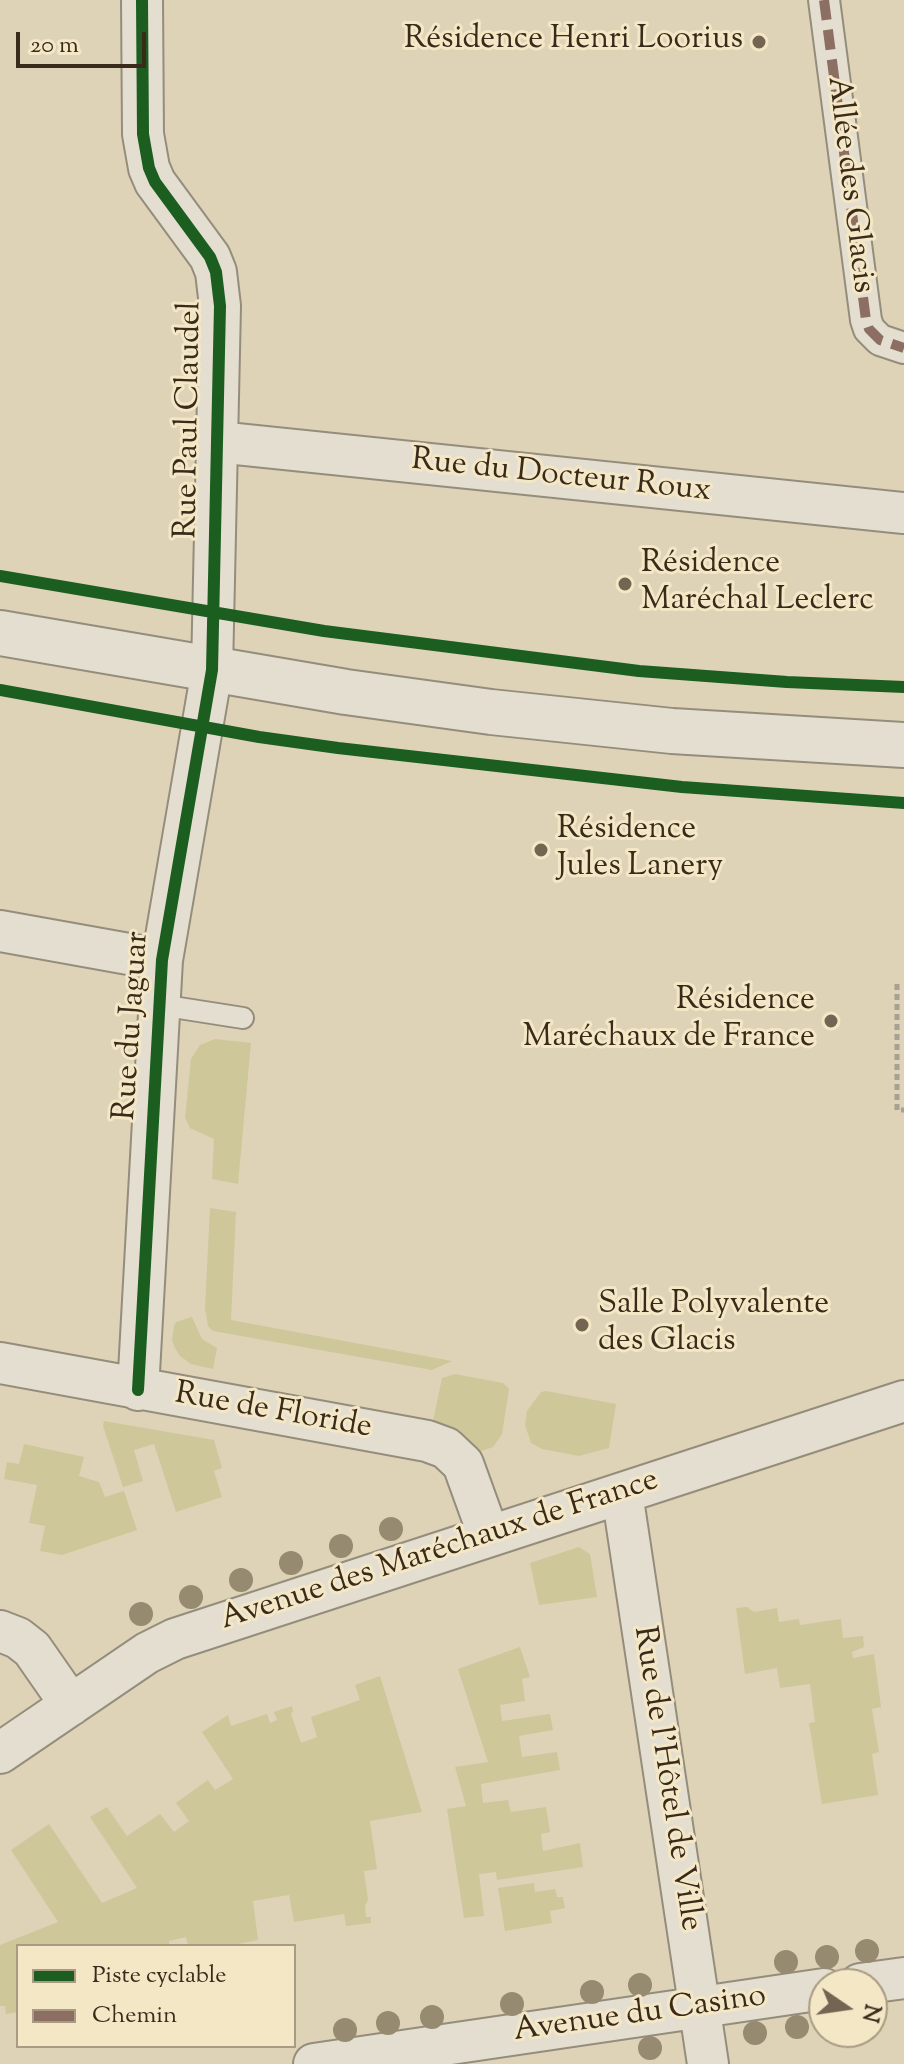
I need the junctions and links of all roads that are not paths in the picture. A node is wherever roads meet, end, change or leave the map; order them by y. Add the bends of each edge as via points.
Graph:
1 (142, 0) edge
2 (824, 0) edge
3 (904, 348) edge
4 (217, 442) junction
5 (904, 513) edge
6 (0, 633) edge
7 (212, 670) junction
8 (904, 745) edge
9 (0, 931) edge
10 (162, 960) junction
11 (160, 1005) junction
12 (243, 1018) dead end
13 (0, 1363) edge
14 (138, 1390) junction
15 (904, 1401) edge
16 (622, 1493) junction
17 (489, 1536) junction
18 (0, 1631) edge
19 (71, 1705) junction
20 (0, 1753) edge
21 (808, 1991) edge
22 (700, 2008) junction
23 (314, 2064) edge
24 (708, 2064) edge

1 - 4 street, Rue Paul Claudel via 143,134 149,168 216,272
2 - 3 street, Allée des Glacis via 866,320 880,340
4 - 5 street, Rue du Docteur Roux
4 - 7 street, Rue Paul Claudel
6 - 7 street
7 - 8 street via 614,726
7 - 10 street, Rue du Jaguar
9 - 10 street
10 - 11 street, Rue du Jaguar
11 - 12 lane
11 - 14 street, Rue du Jaguar
13 - 14 street, Rue de Floride
14 - 17 street, Rue de Floride via 419,1438 446,1448 463,1464
15 - 16 street, Avenue des Maréchaux de France
16 - 17 street, Avenue des Maréchaux de France
16 - 22 street, Rue de l'Hôtel de Ville
17 - 19 street, Avenue des Maréchaux de France via 175,1639
18 - 19 street via 32,1649
19 - 20 street, Avenue des Maréchaux de France
21 - 22 street, Avenue du Casino
22 - 23 street, Avenue du Casino
22 - 24 street, Rue de l'Hôtel de Ville

